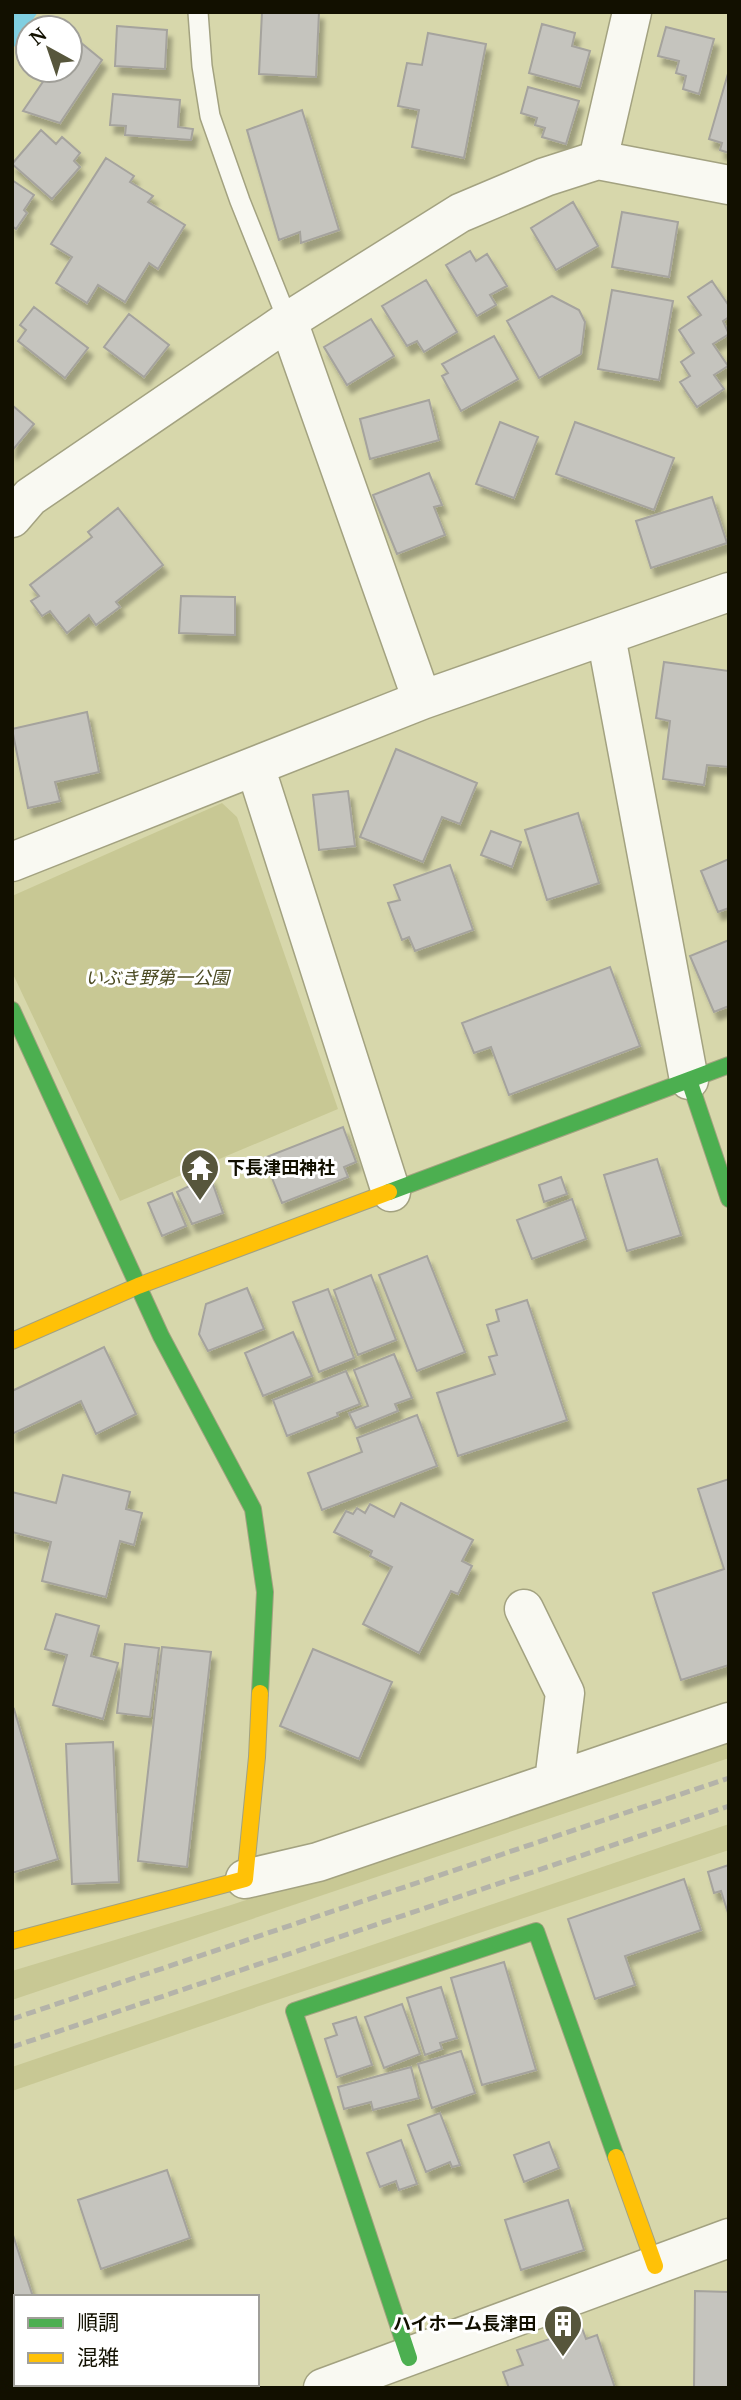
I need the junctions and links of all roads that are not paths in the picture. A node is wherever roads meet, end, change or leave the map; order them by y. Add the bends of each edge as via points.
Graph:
1 (198, 12) edge
2 (632, 12) edge
3 (598, 160) junction
4 (729, 185) edge
5 (288, 321) junction
6 (12, 518) edge
7 (729, 592) edge
8 (606, 636) junction
9 (422, 701) junction
10 (254, 766) junction
11 (12, 862) edge
12 (12, 1010) edge
13 (729, 1066) edge
14 (689, 1080) junction
15 (391, 1192) junction
16 (729, 1199) edge
17 (138, 1286) junction
18 (12, 1341) edge
19 (524, 1609) dead end
20 (729, 1722) edge
21 (554, 1781) junction
22 (245, 1879) junction
23 (12, 1941) edge
24 (729, 2238) edge
25 (655, 2266) junction
26 (409, 2358) junction
27 (323, 2388) edge

1 - 5 lane via 210,116
2 - 3 street
3 - 4 street
3 - 5 street via 460,213
5 - 6 street via 30,497
5 - 9 street
7 - 8 street
8 - 9 street
8 - 14 street
9 - 10 street
10 - 11 street
10 - 15 street
12 - 17 street
13 - 14 street
14 - 15 street
14 - 16 street
15 - 17 street
17 - 18 street
17 - 22 street via 253,1509 265,1592
19 - 21 street via 565,1693
20 - 21 street
21 - 22 street via 318,1862
22 - 23 street
24 - 25 street
25 - 26 street
25 - 26 street via 536,1931 294,2011
26 - 27 street

